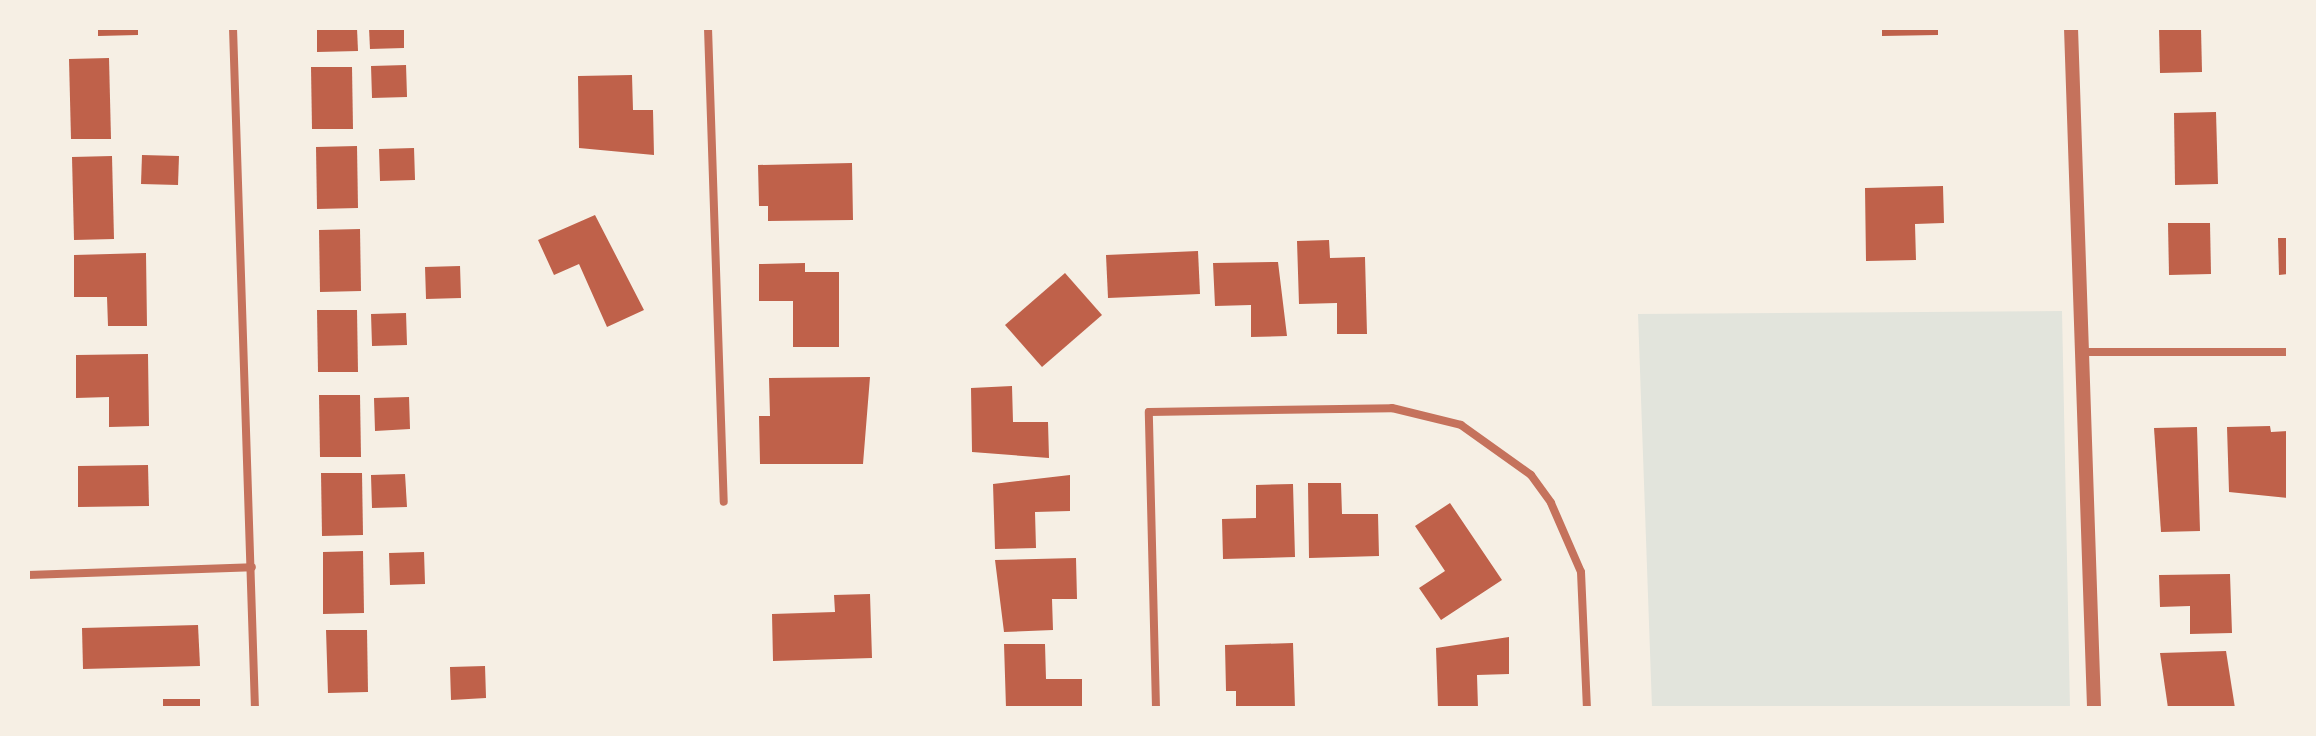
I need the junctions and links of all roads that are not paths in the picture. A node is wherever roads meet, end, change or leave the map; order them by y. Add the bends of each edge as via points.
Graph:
1 (233, 28) edge
2 (708, 28) edge
3 (2071, 28) edge
4 (2080, 352) junction
5 (2288, 352) edge
6 (724, 502) dead end
7 (252, 567) junction
8 (28, 575) edge
9 (255, 708) edge
10 (1156, 708) edge
11 (1587, 708) edge
12 (2094, 708) edge

1 - 7 street
2 - 6 street
3 - 4 street
4 - 5 street
4 - 12 street
7 - 8 street
7 - 9 street
10 - 11 street via 1149,412 1392,408 1461,425 1531,475 1572,542 1584,610

